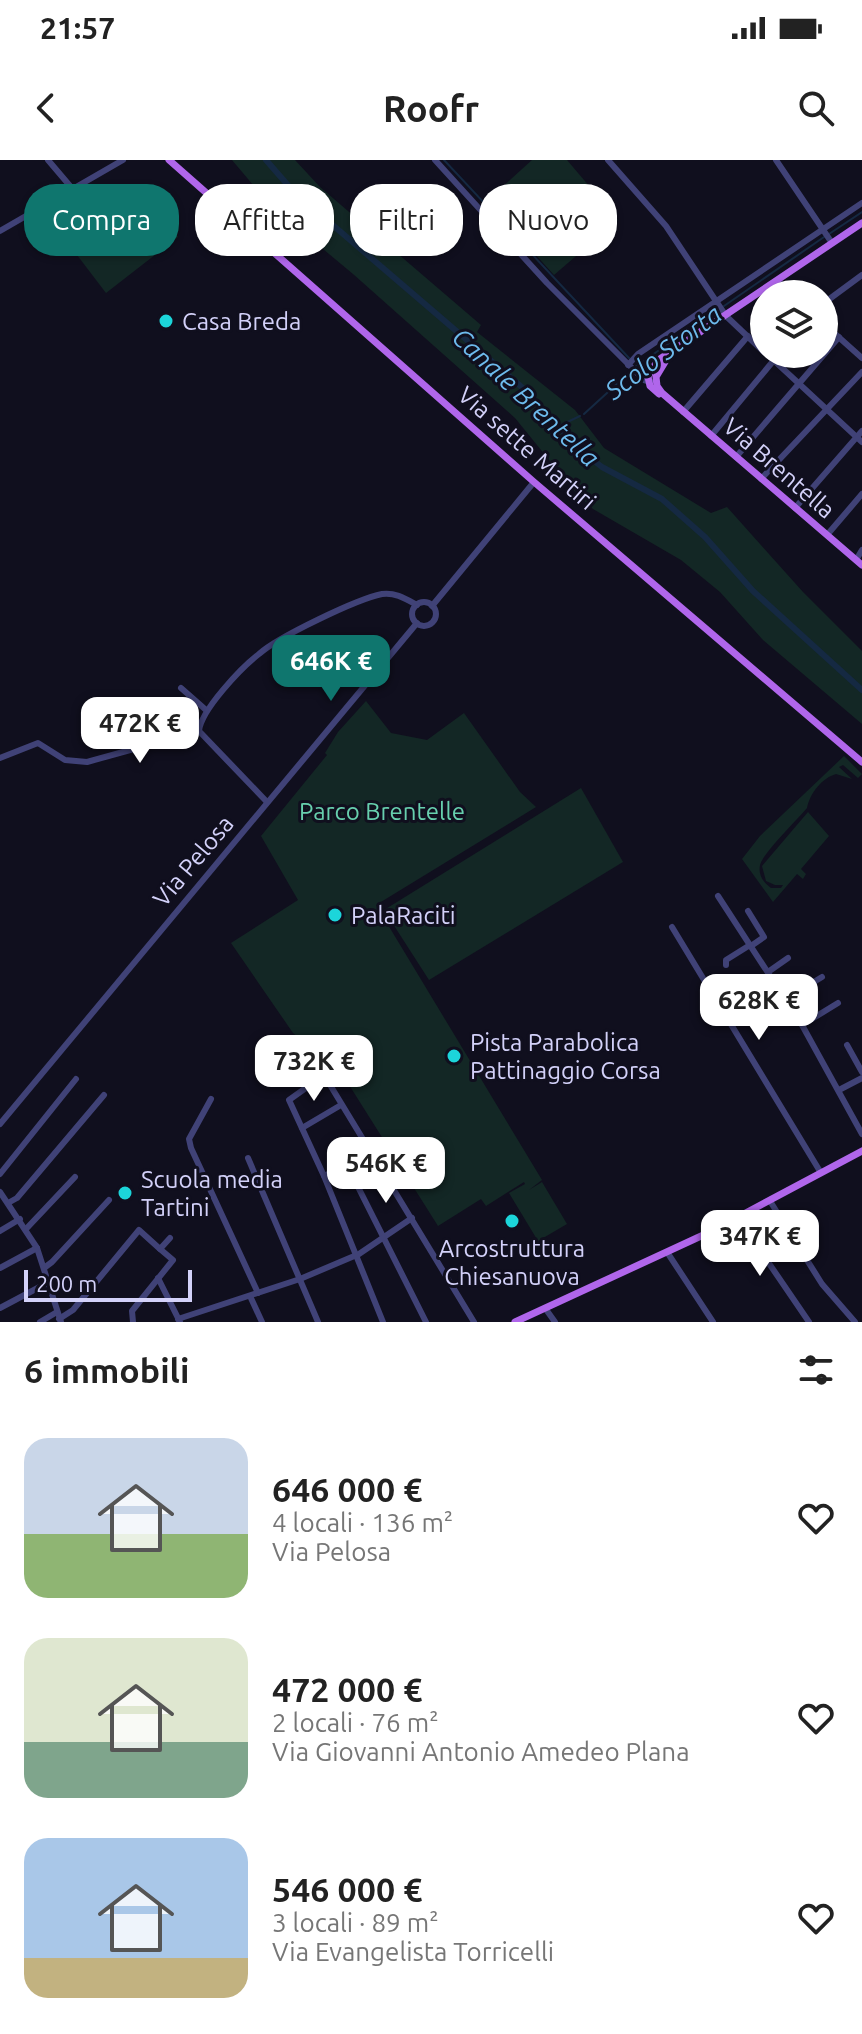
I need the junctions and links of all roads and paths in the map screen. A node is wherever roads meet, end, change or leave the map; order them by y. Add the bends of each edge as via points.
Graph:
1 (48, 160) edge
2 (123, 160) edge
3 (169, 160) edge
4 (435, 160) edge
5 (608, 160) edge
6 (776, 160) edge
7 (69, 184) edge
8 (82, 184) edge
9 (862, 203) edge
10 (24, 217) edge
11 (0, 219) edge
12 (862, 223) edge
13 (3, 229) edge
14 (823, 230) junction
15 (831, 242) junction
16 (862, 275) edge
17 (779, 280) edge
18 (838, 293) edge
19 (750, 298) edge
20 (717, 302) junction
21 (725, 314) junction
22 (748, 336) joint
23 (839, 337) joint
24 (671, 352) junction
25 (862, 358) edge
26 (657, 361) junction
27 (633, 367) junction
28 (768, 368) edge
29 (781, 368) edge
30 (862, 372) edge
31 (657, 373) junction
32 (648, 381) junction
33 (798, 384) junction
34 (657, 386) junction
35 (671, 402) junction
36 (826, 409) junction
37 (683, 412) junction
38 (711, 436) junction
39 (860, 437) edge
40 (736, 457) junction
41 (761, 479) junction
42 (534, 482) junction
43 (862, 494) edge
44 (795, 508) junction
45 (827, 535) junction
46 (862, 550) edge
47 (859, 562) edge
48 (417, 605) junction
49 (432, 606) junction
50 (417, 623) junction
51 (181, 688) dead end
52 (206, 710) junction
53 (199, 731) junction
54 (0, 758) edge
55 (862, 762) edge
56 (267, 802) junction
57 (718, 896) dead end
58 (748, 911) dead end
59 (672, 927) dead end
60 (750, 946) junction
61 (788, 958) dead end
62 (726, 965) dead end
63 (768, 972) junction
64 (822, 977) dead end
65 (786, 999) junction
66 (838, 1003) dead end
67 (802, 1025) junction
68 (847, 1045) dead end
69 (862, 1075) edge
70 (76, 1079) dead end
71 (839, 1090) junction
72 (104, 1095) dead end
73 (211, 1099) dead end
74 (341, 1105) junction
75 (0, 1124) edge
76 (302, 1128) junction
77 (862, 1134) edge
78 (862, 1151) edge
79 (248, 1158) dead end
80 (821, 1173) junction
81 (0, 1174) edge
82 (324, 1176) junction
83 (75, 1177) dead end
84 (0, 1192) edge
85 (109, 1200) dead end
86 (770, 1201) junction
87 (8, 1203) junction
88 (412, 1218) junction
89 (738, 1218) junction
90 (20, 1219) junction
91 (26, 1229) junction
92 (0, 1231) edge
93 (383, 1237) junction
94 (170, 1238) dead end
95 (37, 1248) junction
96 (160, 1249) junction
97 (667, 1252) junction
98 (356, 1255) junction
99 (0, 1268) edge
100 (44, 1268) junction
101 (158, 1278) junction
102 (300, 1279) junction
103 (49, 1282) junction
104 (258, 1293) junction
105 (250, 1296) junction
106 (0, 1308) edge
107 (545, 1308) junction
108 (59, 1318) edge
109 (179, 1320) edge
110 (40, 1322) edge
111 (133, 1322) edge
112 (262, 1322) edge
113 (318, 1322) edge
114 (383, 1322) edge
115 (426, 1322) edge
116 (474, 1322) edge
117 (515, 1322) edge
118 (555, 1322) edge
119 (713, 1322) edge
120 (809, 1322) edge
121 (855, 1322) edge

1 - 7 street
2 - 8 street
3 - 42 main road, Via sette Martiri
4 - 27 street via 547,283
5 - 20 street via 666,226
6 - 14 street
9 - 14 street
10 - 13 street
11 - 13 street
12 - 15 main road
14 - 15 street
14 - 20 street
15 - 17 main road
16 - 18 street
19 - 21 main road
20 - 21 street
20 - 27 street
21 - 22 street
21 - 24 main road
22 - 37 street
23 - 25 street
23 - 33 street
24 - 26 main road
24 - 31 main road
26 - 27 street
26 - 32 main road
27 - 32 street
28 - 38 street
29 - 33 street
30 - 36 street
31 - 32 street
31 - 34 main road
32 - 34 street
32 - 35 main road
33 - 36 street
33 - 40 street
34 - 35 main road
35 - 37 main road, Via Brentella
36 - 39 street
36 - 41 street
37 - 38 main road, Via Brentella
38 - 40 main road, Via Brentella
39 - 44 street
40 - 41 main road, Via Brentella
41 - 44 main road, Via Brentella
42 - 49 street, Via Pelosa
42 - 55 main road, Via sette Martiri
43 - 45 street
44 - 45 main road, Via Brentella
45 - 47 main road, Via Brentella
46 - 47 street
48 - 49 street
48 - 50 street
48 - 52 street via 383,594 283,638 259,653
49 - 50 street, Via Pelosa via 433,621 427,626
50 - 56 street, Via Pelosa
51 - 52 street
52 - 53 street
53 - 54 street via 87,762 65,760 38,743
53 - 56 street
56 - 75 street, Via Pelosa
57 - 60 street
58 - 60 street via 764,937
59 - 80 street
60 - 62 street
60 - 63 street
61 - 63 street
63 - 65 street
64 - 65 street
65 - 67 street
66 - 67 street
67 - 71 street
68 - 69 street
69 - 71 street
70 - 81 street
71 - 77 street
72 - 87 street
73 - 104 street via 189,1139 191,1148
74 - 76 street
74 - 76 street via 324,1075 289,1100
74 - 88 street
76 - 82 street
78 - 80 main road
79 - 102 street
80 - 86 main road
82 - 93 street via 347,1165
82 - 98 street
83 - 91 street
84 - 87 street
85 - 100 street
86 - 89 main road
86 - 121 street via 822,1284
87 - 90 street
88 - 93 street
88 - 116 street
89 - 97 main road
89 - 120 street
90 - 91 street
90 - 92 street
91 - 95 street
93 - 98 street
93 - 115 street
94 - 96 street
95 - 99 street
95 - 100 street
96 - 101 street via 173,1260
96 - 108 street via 139,1230 73,1310
97 - 107 main road
97 - 119 street
98 - 102 street
98 - 114 street
100 - 103 street
101 - 109 street
101 - 111 street via 132,1311
102 - 104 street
102 - 113 street
103 - 106 street
103 - 108 street
104 - 105 street
105 - 109 street
105 - 112 street
107 - 117 main road
107 - 118 street
108 - 110 street

